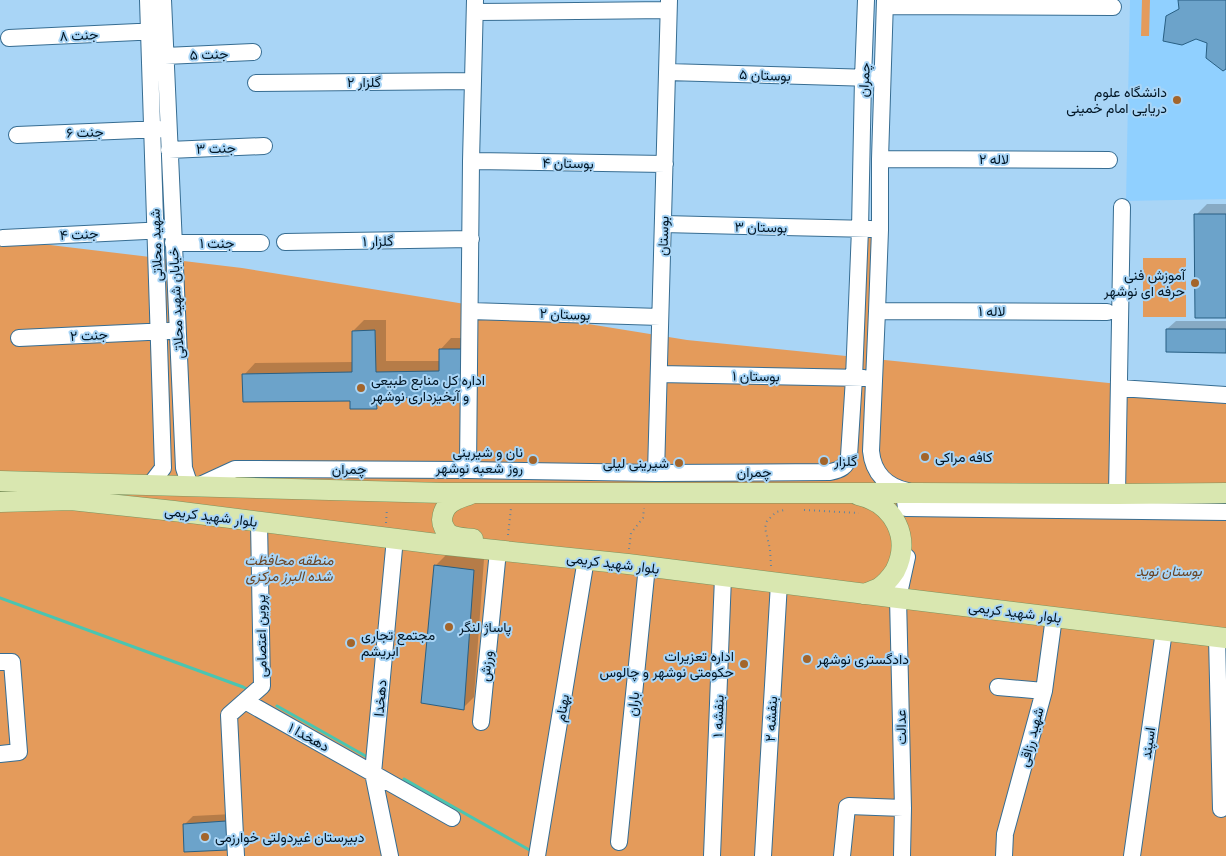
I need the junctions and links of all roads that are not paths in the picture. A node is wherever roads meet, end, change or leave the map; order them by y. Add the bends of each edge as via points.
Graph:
1 (148, 0) edge
2 (163, 0) edge
3 (866, 0) edge
4 (885, 3) edge
5 (668, 5) edge
6 (475, 6) edge
7 (1113, 7) dead end
8 (157, 31) junction
9 (9, 38) dead end
10 (253, 52) dead end
11 (165, 56) junction
12 (667, 72) junction
13 (863, 78) junction
14 (882, 79) junction
15 (473, 81) junction
16 (256, 83) dead end
17 (160, 130) junction
18 (17, 134) dead end
19 (264, 146) dead end
20 (169, 150) junction
21 (880, 159) junction
22 (1109, 160) dead end
23 (471, 161) junction
24 (665, 164) junction
25 (1122, 207) dead end
26 (663, 224) junction
27 (860, 229) junction
28 (880, 230) junction
29 (155, 231) junction
30 (173, 236) junction
31 (3, 238) dead end
32 (471, 239) junction
33 (261, 242) dead end
34 (285, 242) dead end
35 (470, 311) junction
36 (878, 311) junction
37 (1107, 312) dead end
38 (660, 317) junction
39 (159, 331) junction
40 (177, 331) junction
41 (19, 338) dead end
42 (659, 374) junction
43 (854, 378) junction
44 (874, 378) junction
45 (1119, 388) junction
46 (160, 390) junction
47 (180, 390) junction
48 (1226, 396) edge
49 (468, 470) junction
50 (656, 473) junction
51 (0, 481) edge
52 (150, 485) junction
53 (194, 486) junction
54 (476, 493) junction
55 (848, 493) junction
56 (1226, 493) edge
57 (1117, 494) junction
58 (908, 498) junction
59 (0, 502) edge
60 (1226, 512) edge
61 (260, 522) junction
62 (395, 538) junction
63 (498, 551) junction
64 (530, 553) junction
65 (586, 559) junction
66 (637, 565) junction
67 (723, 577) junction
68 (775, 582) junction
69 (864, 594) junction
70 (898, 598) junction
71 (1054, 617) junction
72 (1164, 631) junction
73 (1222, 637) edge
74 (0, 662) edge
75 (998, 687) dead end
76 (1044, 691) junction
77 (245, 701) junction
78 (481, 722) dead end
79 (0, 754) edge
80 (373, 773) junction
81 (903, 808) junction
82 (1220, 809) dead end
83 (452, 818) dead end
84 (619, 842) dead end
85 (236, 856) edge
86 (390, 856) edge
87 (537, 856) edge
88 (712, 856) edge
89 (763, 856) edge
90 (842, 856) edge
91 (902, 856) edge
92 (1004, 856) edge
93 (1132, 856) edge

1 - 8 street, شهید محلاتی
2 - 8 street, خیابان شهید محلاتی
3 - 13 street, چمران
4 - 7 street
4 - 14 street, چمران
5 - 6 street
5 - 12 street, بوستان
6 - 15 street
8 - 9 street, جنت ۸
8 - 11 street, خیابان شهید محلاتی
8 - 17 street, شهید محلاتی
10 - 11 street, جنت ۵
11 - 17 street, خیابان شهید محلاتی
12 - 13 street, بوستان ۵
12 - 24 street, بوستان
13 - 14 street, بوستان ۵
13 - 27 street, چمران
14 - 21 street, چمران
15 - 16 street, گلزار ۲
15 - 23 street
17 - 18 street, جنت ۶
17 - 20 street, خیابان شهید محلاتی
17 - 29 street, شهید محلاتی
19 - 20 street, جنت ۳
20 - 30 street, خیابان شهید محلاتی
21 - 22 street, لاله ۲
21 - 28 street, چمران
23 - 24 street, بوستان ۴
23 - 32 street
24 - 26 street, بوستان
25 - 45 street
26 - 27 street, بوستان ۳
26 - 38 street, بوستان
27 - 28 street, بوستان ۳
27 - 43 street, چمران
28 - 36 street, چمران
29 - 30 street, جنت ۴
29 - 31 street, جنت ۴
29 - 39 street, شهید محلاتی
30 - 33 street, جنت ۱
30 - 40 street, خیابان شهید محلاتی
32 - 34 street, گلزار ۱
32 - 35 street
35 - 38 street, بوستان ۲
35 - 49 street
36 - 37 street, لاله ۱
36 - 44 street, چمران
38 - 42 street, بوستان
39 - 40 street, جنت ۲
39 - 41 street, جنت ۲
39 - 46 street, شهید محلاتی
40 - 47 street, خیابان شهید محلاتی
42 - 43 street, بوستان ۱
42 - 50 street, بوستان
43 - 44 street, بوستان ۱
43 - 50 street, چمران via 849,456 840,469 830,472
44 - 58 street, چمران via 873,462 882,478
45 - 48 street
45 - 57 street
46 - 47 street
46 - 52 street, شهید محلاتی via 163,468
47 - 53 street, خیابان شهید محلاتی via 184,468
49 - 50 street, چمران
49 - 53 street, چمران via 235,469
51 - 52 main road, بلوار شهید کریمی
52 - 53 main road, بلوار شهید کریمی
53 - 54 main road, بلوار شهید کریمی
54 - 55 main road, بلوار شهید کریمی
54 - 64 main road via 445,506 442,524 449,534 508,544
55 - 58 main road, بلوار شهید کریمی
55 - 69 main road via 879,504 892,515 902,546 899,562 891,576 879,588
56 - 57 main road, بلوار شهید کریمی
57 - 58 main road, بلوار شهید کریمی
58 - 60 street, چمران
58 - 70 street, عدالت via 908,553
59 - 61 main road, بلوار شهید کریمی via 71,500
61 - 62 main road, بلوار شهید کریمی
61 - 77 street, پروین اعتصامی via 262,686
62 - 63 main road, بلوار شهید کریمی
62 - 80 street, دهخدا
63 - 64 main road, بلوار شهید کریمی
63 - 78 street, ورزش
64 - 65 main road, بلوار شهید کریمی
65 - 66 main road, بلوار شهید کریمی
65 - 87 street, بهنام
66 - 67 main road, بلوار شهید کریمی
66 - 84 street, باران
67 - 68 main road, بلوار شهید کریمی
67 - 88 street, بنفشه ۱
68 - 69 main road, بلوار شهید کریمی
68 - 89 street, بنفشه ۲
69 - 70 main road, بلوار شهید کریمی
70 - 71 main road, بلوار شهید کریمی
70 - 81 street, عدالت
71 - 72 main road, بلوار شهید کریمی
71 - 76 street, شهید رزاقی
72 - 73 main road, بلوار شهید کریمی
72 - 93 street, اسپند
73 - 82 street
74 - 79 street via 12,662 19,752
75 - 76 street
76 - 92 street, شهید رزاقی via 1005,834
77 - 80 street, دهخدا ۱
77 - 85 street, پروین اعتصامی via 229,715
80 - 83 street, دهخدا ۱
80 - 86 street, دهخدا
81 - 90 street via 847,806
81 - 91 street, عدالت

